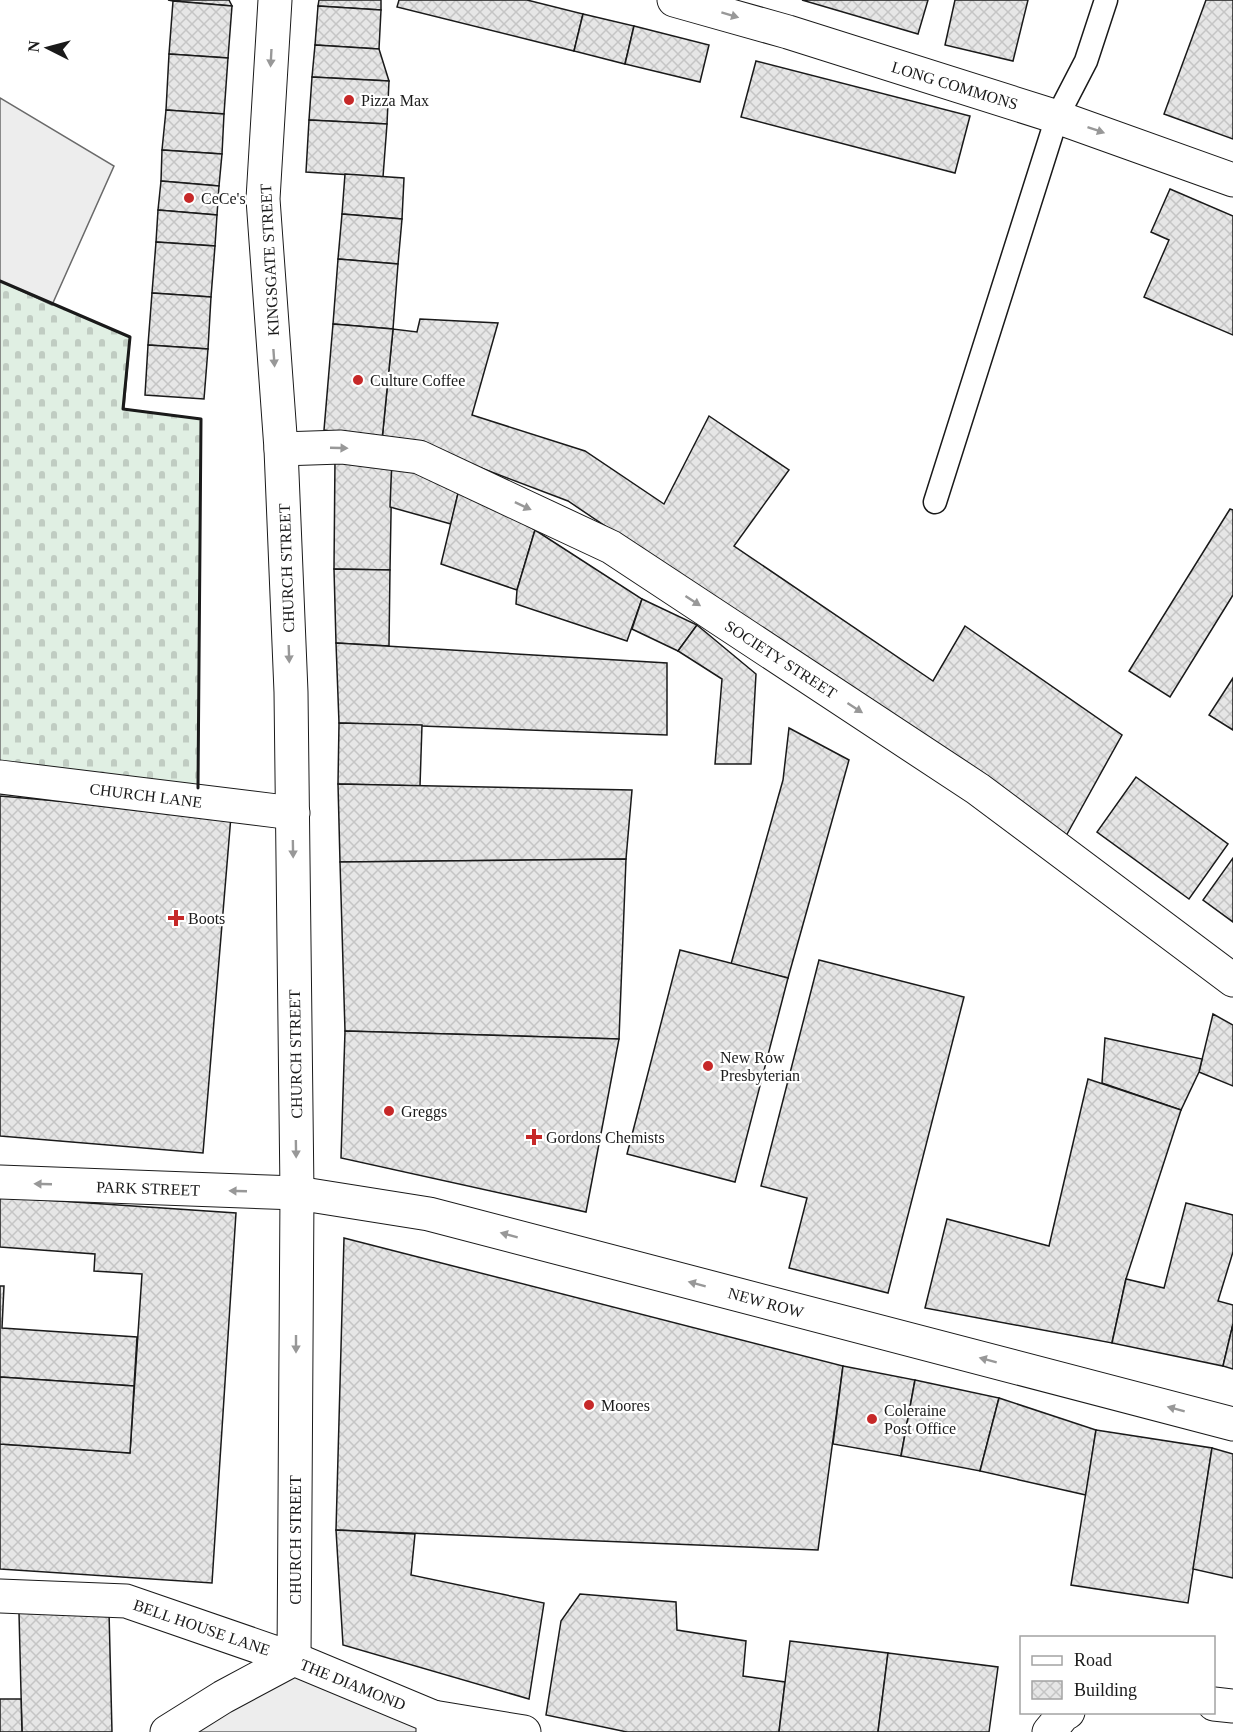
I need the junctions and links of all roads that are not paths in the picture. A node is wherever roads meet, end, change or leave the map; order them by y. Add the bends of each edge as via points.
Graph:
1 (275, 0) edge
2 (674, 0) edge
3 (1106, 0) edge
4 (1057, 117) junction
5 (1233, 180) edge
6 (281, 448) junction
7 (935, 502) dead end
8 (0, 777) edge
9 (292, 813) junction
10 (1233, 980) edge
11 (0, 1182) edge
12 (297, 1193) junction
13 (1233, 1424) edge
14 (0, 1596) edge
15 (294, 1659) junction
16 (1215, 1704) edge
17 (1233, 1706) edge
18 (1066, 1714) edge
19 (433, 1724) edge
20 (167, 1732) edge
21 (524, 1732) edge
22 (1049, 1732) edge

1 -> 6 street, KINGSGATE STREET via 263,199
2 -> 4 street, LONG COMMONS
3 - 4 lane via 1086,61
4 -> 5 street, LONG COMMONS
4 - 7 lane
6 -> 9 street, CHURCH STREET
6 -> 10 street, SOCIETY STREET via 341,447 419,457 611,547 978,789
8 - 9 street, CHURCH LANE
9 -> 12 street, CHURCH STREET
12 -> 11 street, PARK STREET
13 -> 12 street, NEW ROW via 429,1214
12 -> 15 street, CHURCH STREET
14 - 15 street, BELL HOUSE LANE via 126,1601
15 - 19 street, THE DIAMOND
15 - 20 street, THE DIAMOND
16 - 17 street
18 - 22 street
19 - 21 street, THE DIAMOND

